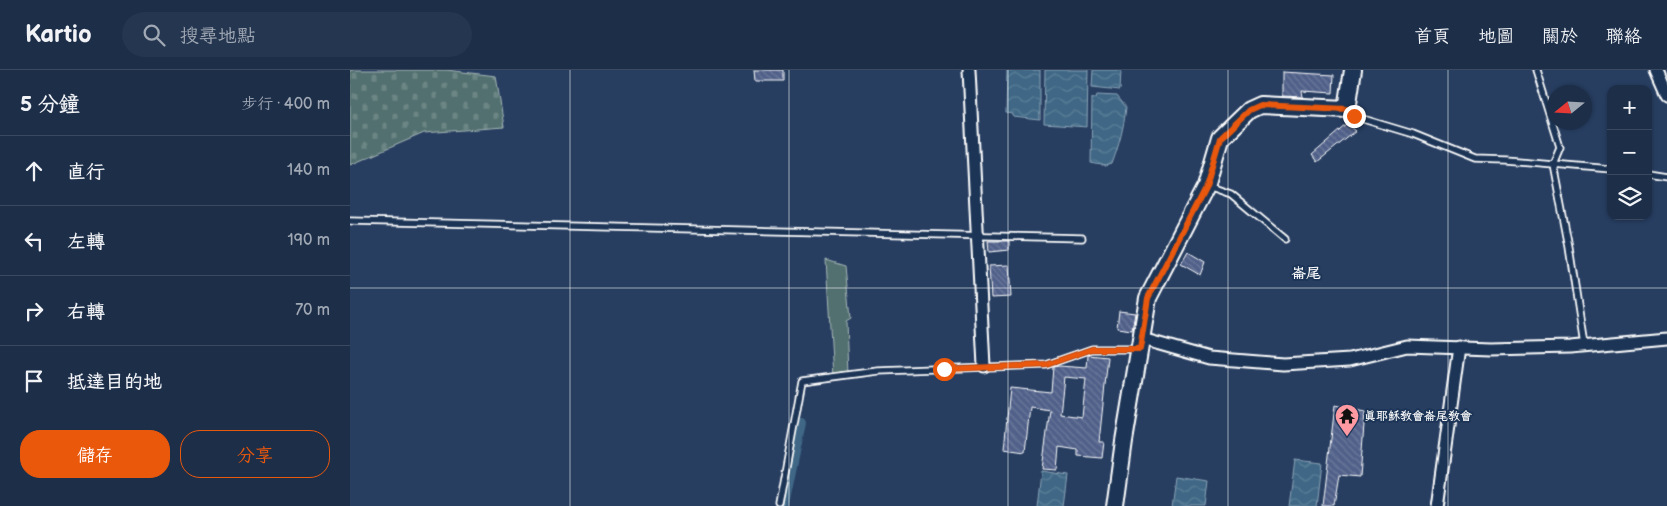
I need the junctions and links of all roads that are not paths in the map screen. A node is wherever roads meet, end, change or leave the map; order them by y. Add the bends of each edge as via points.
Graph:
1 (969, 70) edge
2 (1352, 70) edge
3 (1536, 70) edge
4 (1656, 70) edge
5 (1667, 95) edge
6 (1347, 109) junction
7 (1553, 164) junction
8 (1607, 169) edge
9 (1652, 175) edge
10 (1667, 177) edge
11 (1206, 186) junction
12 (350, 221) edge
13 (978, 236) junction
14 (1082, 238) dead end
15 (1285, 239) dead end
16 (1667, 338) edge
17 (1141, 344) junction
18 (1584, 345) junction
19 (1459, 347) junction
20 (984, 366) junction
21 (779, 506) edge
22 (1115, 506) edge
23 (1437, 506) edge

1 - 13 street
2 - 6 street
3 - 7 lane via 1560,147
4 - 5 street
6 - 7 lane via 1354,116 1413,134 1475,159
6 - 11 street via 1260,105 1249,110 1220,138
7 - 8 lane
7 - 18 lane
9 - 10 lane
11 - 15 lane via 1231,194
11 - 17 street via 1148,298
12 - 13 lane
13 - 14 lane
13 - 20 street
16 - 18 street
17 - 19 street via 1209,358 1283,364 1350,360 1406,346
17 - 20 lane via 1092,349 1046,365
17 - 22 street
18 - 19 street via 1491,349
19 - 23 street
20 - 21 lane via 878,371 802,381

